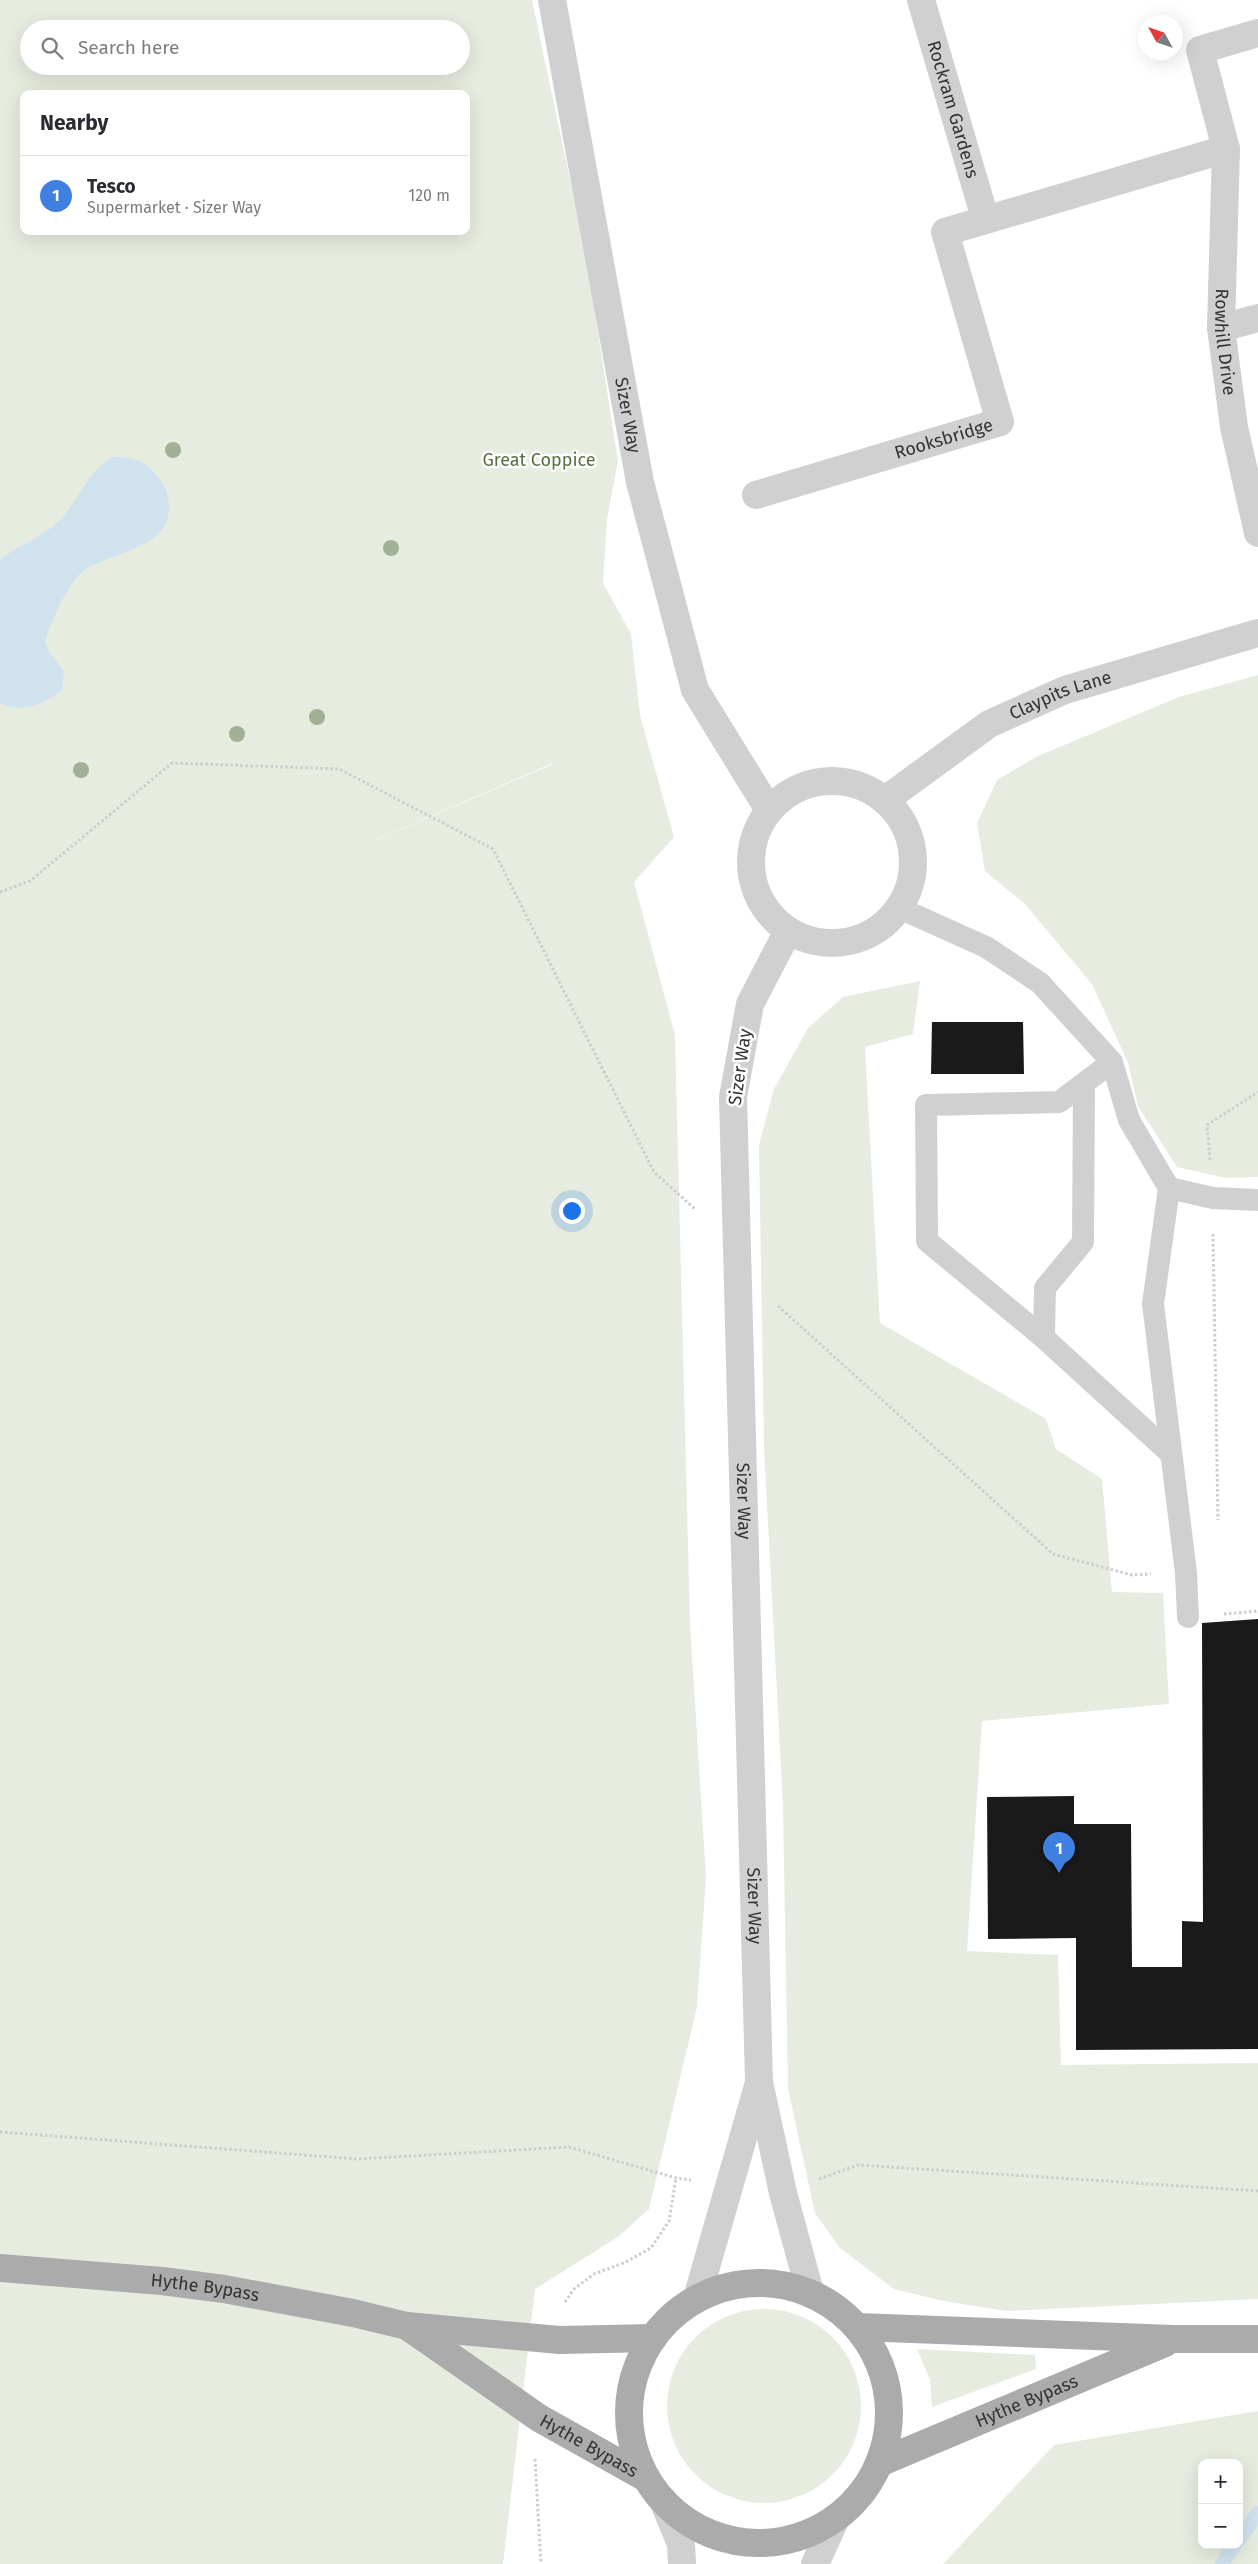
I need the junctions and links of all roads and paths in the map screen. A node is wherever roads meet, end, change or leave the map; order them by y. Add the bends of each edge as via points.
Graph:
1 (552, 0) edge
2 (921, 0) edge
3 (1258, 33) edge
4 (1226, 149) junction
5 (985, 218) junction
6 (1258, 318) edge
7 (1221, 328) junction
8 (756, 495) dead end
9 (1258, 533) edge
10 (1258, 633) edge
11 (885, 800) junction
12 (769, 810) junction
13 (0, 892) edge
14 (899, 908) junction
15 (788, 931) junction
16 (1112, 1062) junction
17 (1084, 1084) junction
18 (1169, 1188) junction
19 (1258, 1200) edge
20 (700, 1216) dead end
21 (1044, 1338) junction
22 (1169, 1452) junction
23 (1220, 1606) dead end
24 (1258, 1611) edge
25 (1188, 1617) dead end
26 (759, 2082) junction
27 (0, 2132) edge
28 (731, 2184) junction
29 (1258, 2191) edge
30 (783, 2193) junction
31 (0, 2268) edge
32 (810, 2292) junction
33 (697, 2298) junction
34 (407, 2326) junction
35 (858, 2327) junction
36 (653, 2338) junction
37 (1173, 2339) junction
38 (1258, 2339) edge
39 (879, 2463) junction
40 (646, 2478) junction
41 (664, 2503) junction
42 (836, 2518) junction
43 (682, 2564) edge
44 (815, 2564) edge

1 - 12 street, Sizer Way via 640,482 695,690
2 - 5 street, Rockram Gardens
3 - 4 street, Rowhill Drive via 1200,50
4 - 5 street
4 - 7 street, Rowhill Drive
5 - 8 street, Rooksbridge via 945,232 1000,422
6 - 7 street
7 - 9 street, Rowhill Drive via 1234,427
10 - 11 street, Claypits Lane via 1065,690 997,720
11 - 12 street via 863,787 838,781 812,783 788,793
11 - 14 street via 900,818 910,840 913,863
12 - 15 street via 756,834 750,861 754,888 768,912
13 - 20 path via 30,881 172,764 339,769 493,849 654,1172
14 - 15 street via 882,926 860,938 835,944 810,941
14 - 16 lane via 986,947 1040,983
15 - 26 street, Sizer Way via 750,1004 733,1097
16 - 17 lane
16 - 18 lane via 1129,1120
17 - 21 lane via 1083,1242 1045,1288
17 - 21 lane via 1059,1102 926,1105 927,1241
18 - 19 lane via 1213,1198
18 - 22 lane via 1153,1304
21 - 22 lane
22 - 25 lane via 1186,1573
23 - 24 path via 1221,1614
26 - 28 street, Sizer Way
26 - 30 street, Sizer Way
27 - 28 path via 357,2159 569,2148 676,2178
28 - 33 street, Sizer Way
29 - 30 path via 858,2165
30 - 32 street, Sizer Way
31 - 34 main road, Hythe Bypass via 215,2288 301,2302
32 - 33 main road via 772,2283 733,2285
32 - 35 main road via 836,2307
33 - 36 main road via 665,2322
34 - 36 main road, Hythe Bypass via 559,2340
34 - 40 main road, Hythe Bypass via 539,2418
35 - 37 main road, Hythe Bypass
35 - 39 main road via 878,2358 888,2392 888,2428
36 - 40 main road via 636,2371 629,2407 632,2444
37 - 38 main road, Hythe Bypass
37 - 39 main road, Hythe Bypass
39 - 42 main road via 861,2494
40 - 41 main road
41 - 42 main road via 694,2526 729,2540 766,2543 802,2536
41 - 43 street via 681,2544
42 - 44 street

